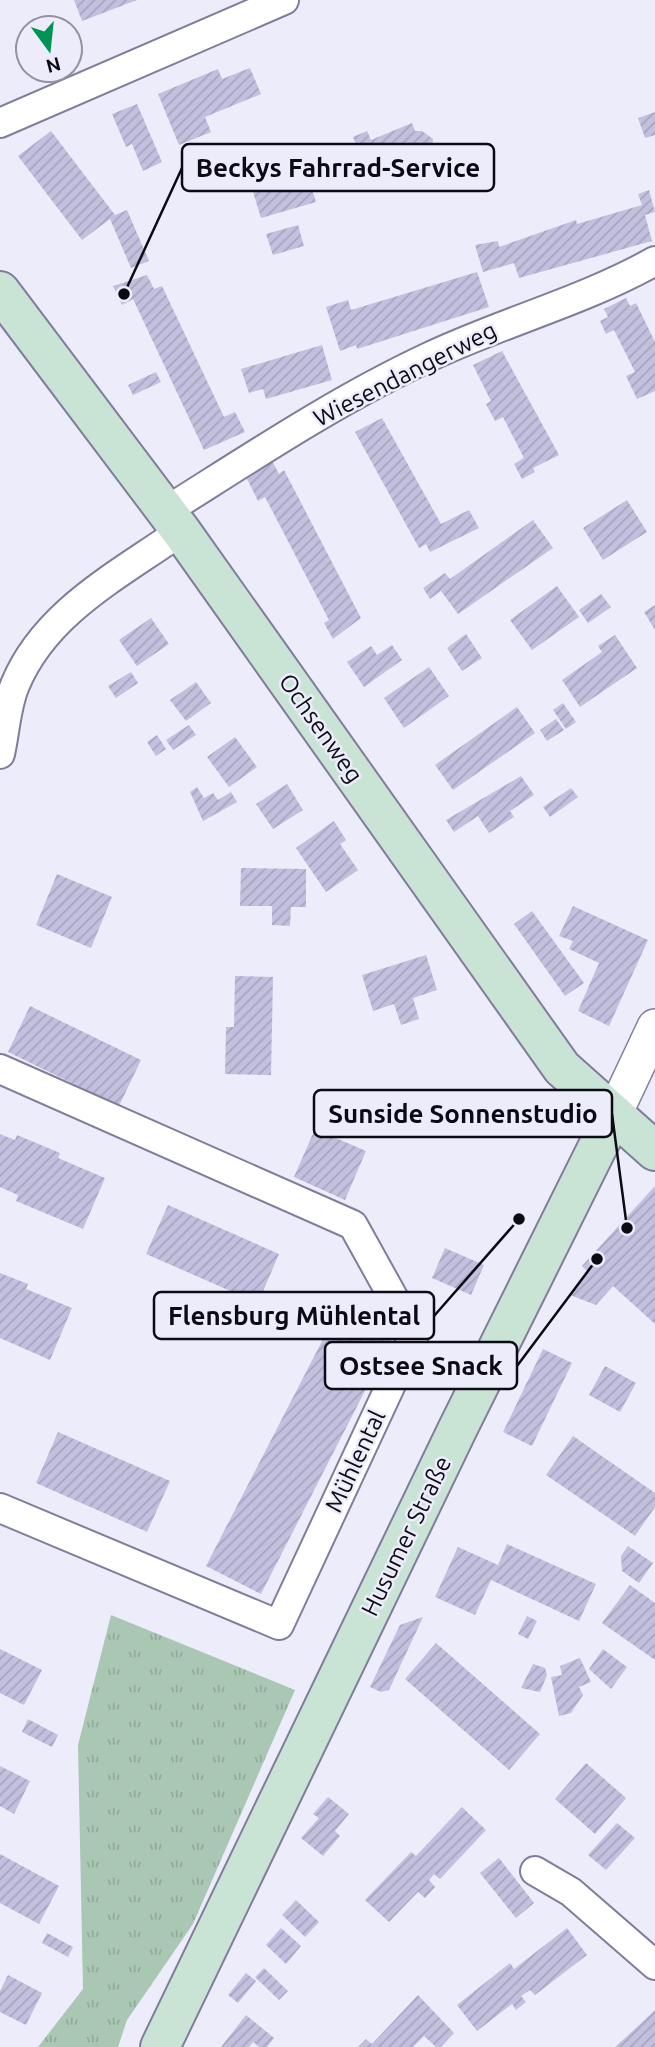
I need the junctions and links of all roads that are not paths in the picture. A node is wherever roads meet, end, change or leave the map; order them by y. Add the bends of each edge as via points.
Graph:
1 (284, 0) edge
2 (0, 122) edge
3 (655, 261) edge
4 (3, 299) edge
5 (174, 521) junction
6 (0, 754) edge
7 (655, 1027) edge
8 (0, 1069) edge
9 (614, 1114) junction
10 (655, 1151) edge
11 (0, 1508) edge
12 (536, 1871) dead end
13 (655, 1965) edge
14 (160, 2047) edge

1 - 2 street
3 - 5 street, Wiesendangerweg via 595,290 484,331 348,398
4 - 5 main road, Ochsenweg
5 - 6 street, Wiesendangerweg via 60,617 32,652 14,687
5 - 9 main road, Ochsenweg via 562,1068
7 - 9 street, Husumer Straße
8 - 11 street, Mühlental via 353,1225 414,1335 279,1625
9 - 10 main road, Ochsenweg
9 - 14 main road, Husumer Straße
12 - 13 street via 572,1892

